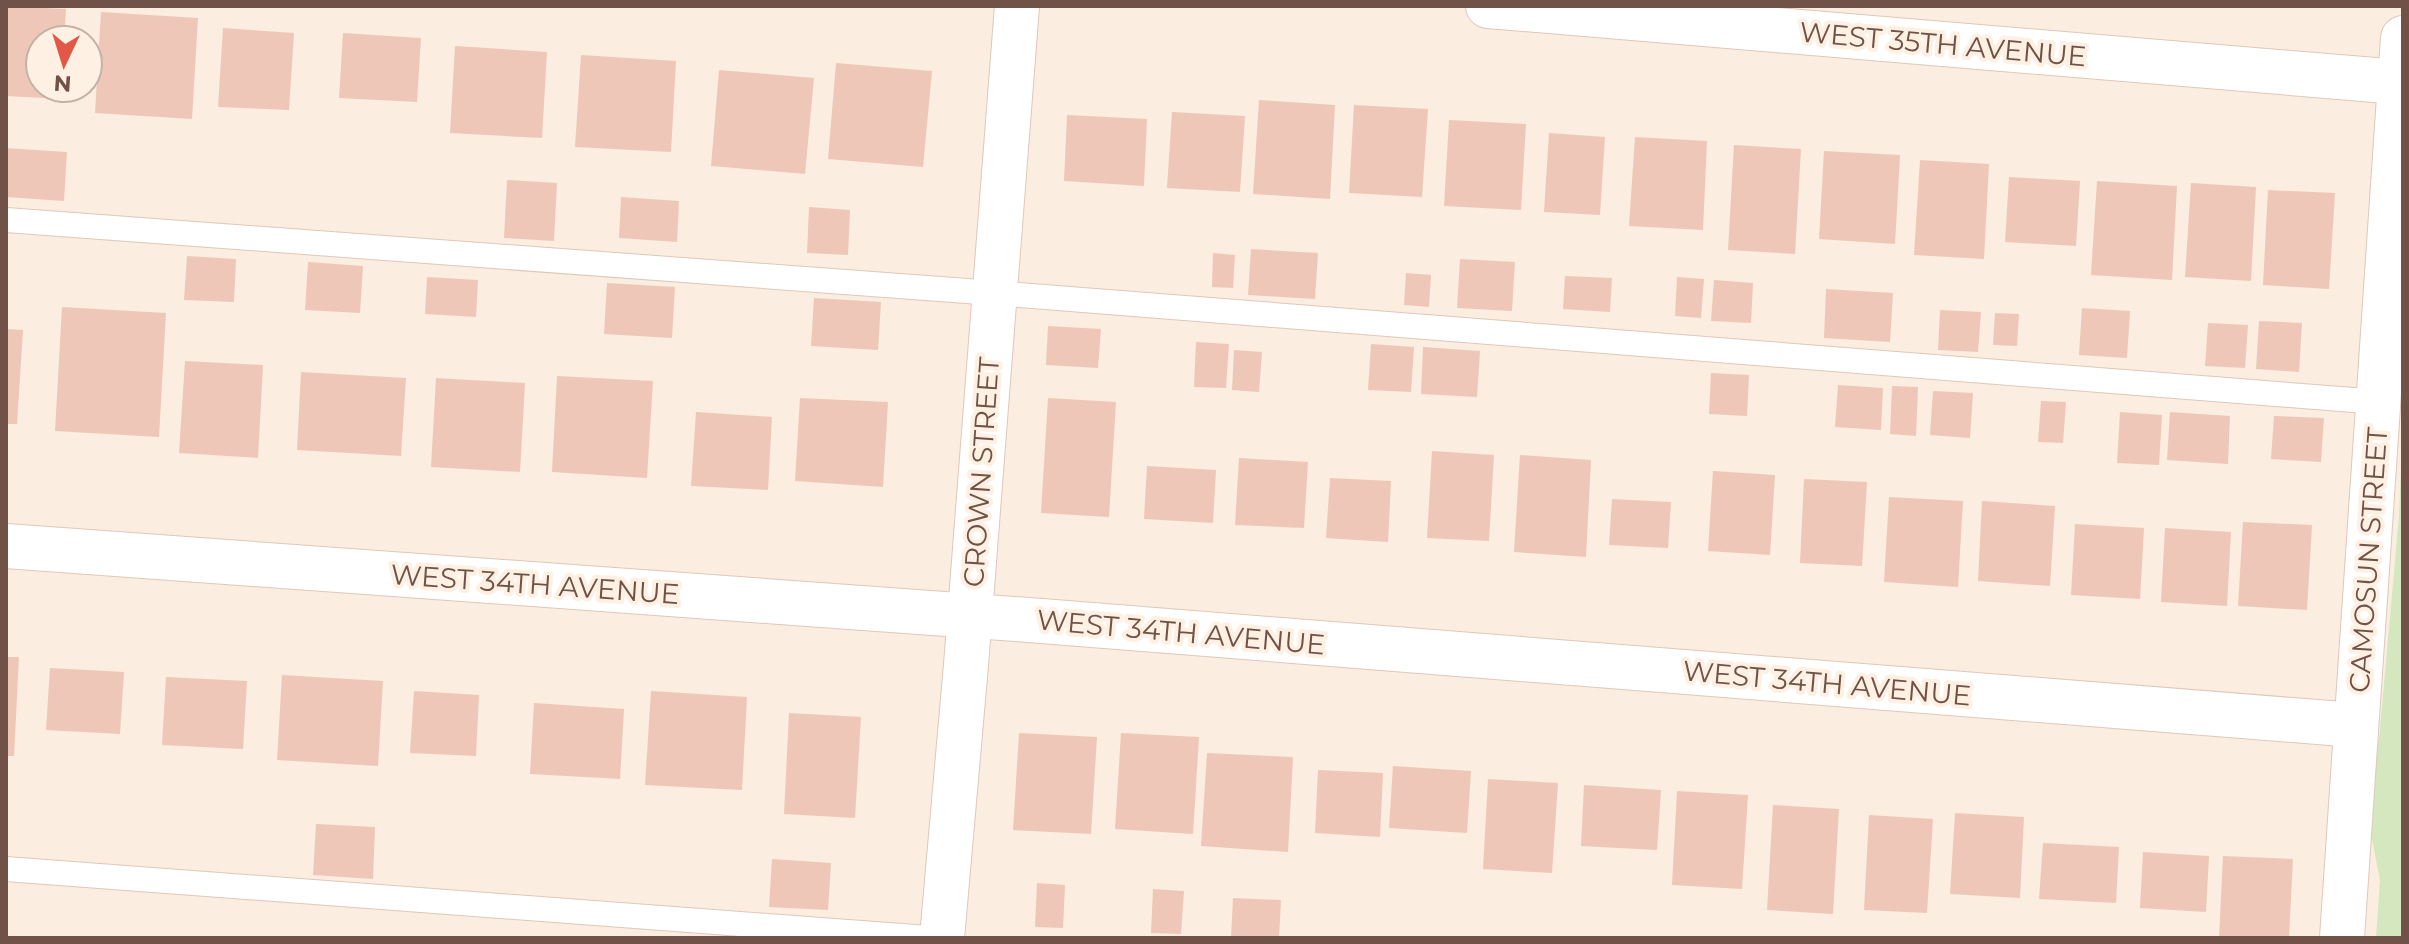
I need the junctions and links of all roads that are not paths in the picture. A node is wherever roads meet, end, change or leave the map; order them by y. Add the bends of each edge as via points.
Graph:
1 (1017, 6) edge
2 (1488, 6) edge
3 (2403, 38) edge
4 (2399, 82) junction
5 (6, 220) edge
6 (994, 293) junction
7 (2379, 402) junction
8 (6, 546) edge
9 (970, 616) junction
10 (2355, 725) junction
11 (6, 869) edge
12 (928, 938) edge
13 (942, 938) edge
14 (2342, 938) edge

1 - 6 street, CROWN STREET
2 - 4 street, WEST 35TH AVENUE
3 - 4 street, CAMOSUN STREET
4 - 7 street, CAMOSUN STREET
5 - 6 lane
6 - 7 lane
6 - 9 street, CROWN STREET
7 - 10 street, CAMOSUN STREET
8 - 9 street, WEST 34TH AVENUE
9 - 10 street, WEST 34TH AVENUE
9 - 13 street, CROWN STREET
10 - 14 street, CAMOSUN STREET
11 - 12 lane

